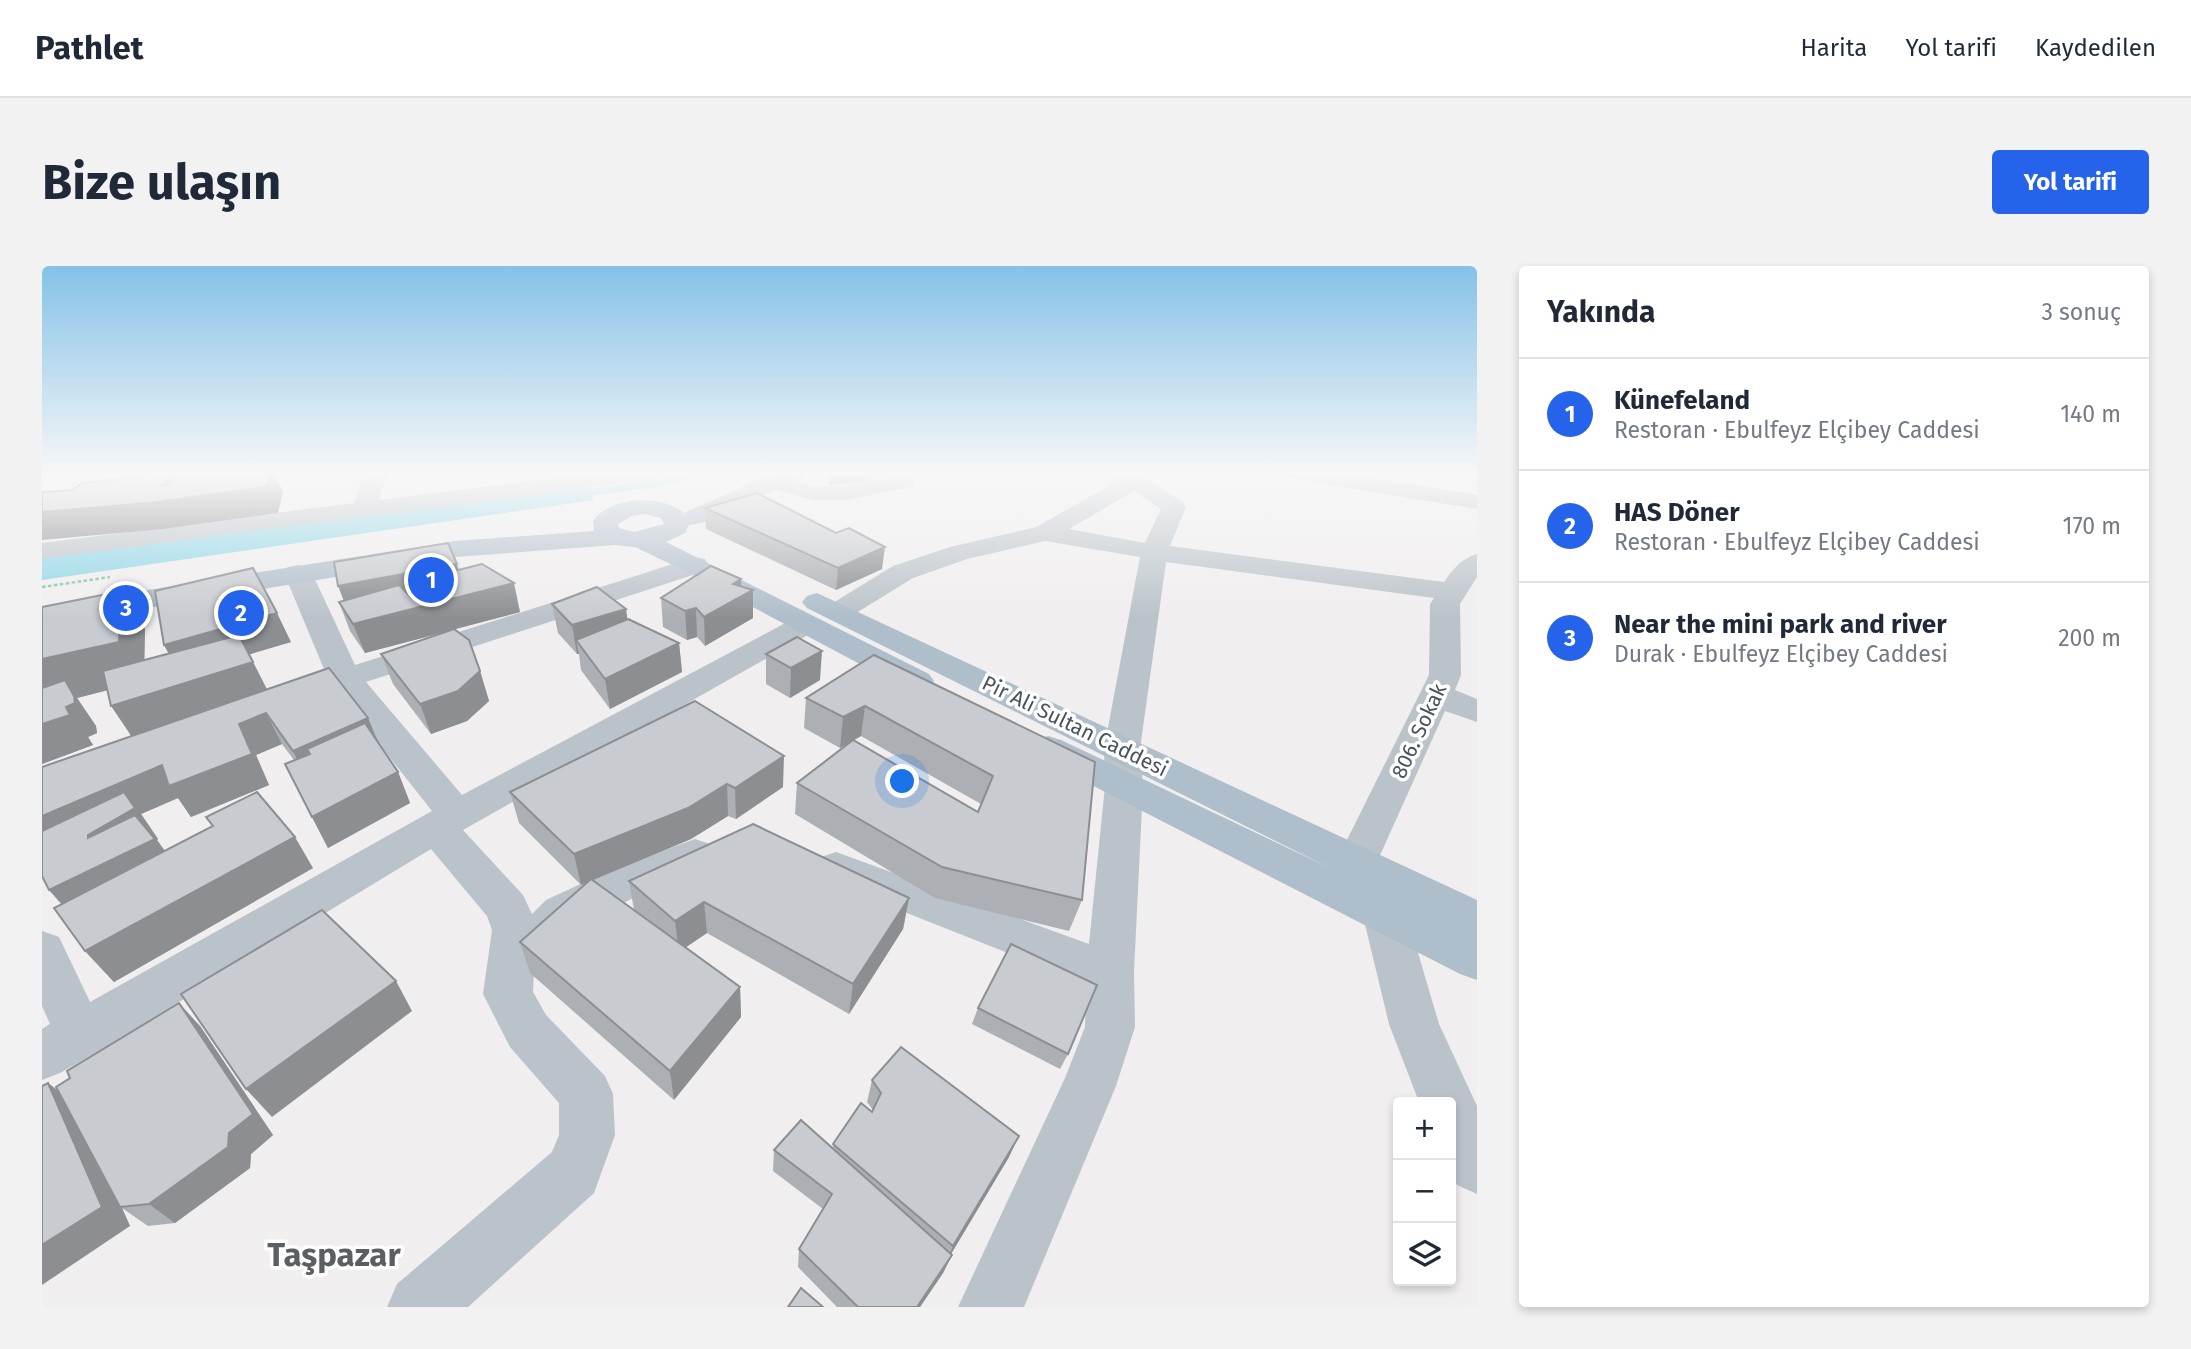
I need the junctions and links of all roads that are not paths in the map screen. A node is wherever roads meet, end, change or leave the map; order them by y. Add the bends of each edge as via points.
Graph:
1 (271, 521) edge
2 (549, 521) edge
3 (577, 521) edge
4 (645, 521) edge
5 (655, 521) edge
6 (1063, 521) edge
7 (1168, 521) edge
8 (1045, 533) junction
9 (42, 551) edge
10 (1154, 552) junction
11 (1477, 562) edge
12 (695, 565) junction
13 (298, 573) junction
14 (1451, 592) junction
15 (42, 606) edge
16 (821, 618) junction
17 (42, 624) edge
18 (344, 677) junction
19 (1436, 695) junction
20 (265, 706) edge
21 (1477, 710) edge
22 (1123, 768) junction
23 (447, 821) junction
24 (731, 845) edge
25 (805, 856) edge
26 (1357, 862) junction
27 (1384, 912) junction
28 (1477, 920) edge
29 (42, 951) edge
30 (1477, 960) edge
31 (513, 962) junction
32 (1110, 972) junction
33 (61, 1045) edge
34 (1444, 1097) edge
35 (1456, 1123) edge
36 (1477, 1165) edge
37 (420, 1307) edge
38 (991, 1307) edge

1 - 9 street
2 - 15 main road via 132,585
3 - 13 main road via 455,549
4 - 12 main road
5 - 16 main road via 723,556
6 - 8 street
7 - 10 street
8 - 10 street
8 - 16 street via 903,572
10 - 14 street
10 - 22 street
11 - 14 street
12 - 16 main road
12 - 18 street
13 - 17 main road via 129,602
13 - 18 street
14 - 19 street, 806. Sokak via 1445,604 1445,675
16 - 22 main road
16 - 23 street
18 - 20 street
18 - 23 street
19 - 21 street
19 - 26 street, 806. Sokak
22 - 26 main road, Pir Ali Sultan Caddesi
22 - 27 main road
22 - 32 street
23 - 31 street via 507,908 515,930
23 - 33 street
24 - 31 street via 630,880 562,913
25 - 32 street
26 - 28 main road, Pir Ali Sultan Caddesi
27 - 30 main road
27 - 34 street via 1414,1024
29 - 33 street
31 - 37 street via 508,994 528,1031 586,1094 587,1135 573,1172
32 - 38 street via 1110,1027 1089,1086
35 - 36 street

